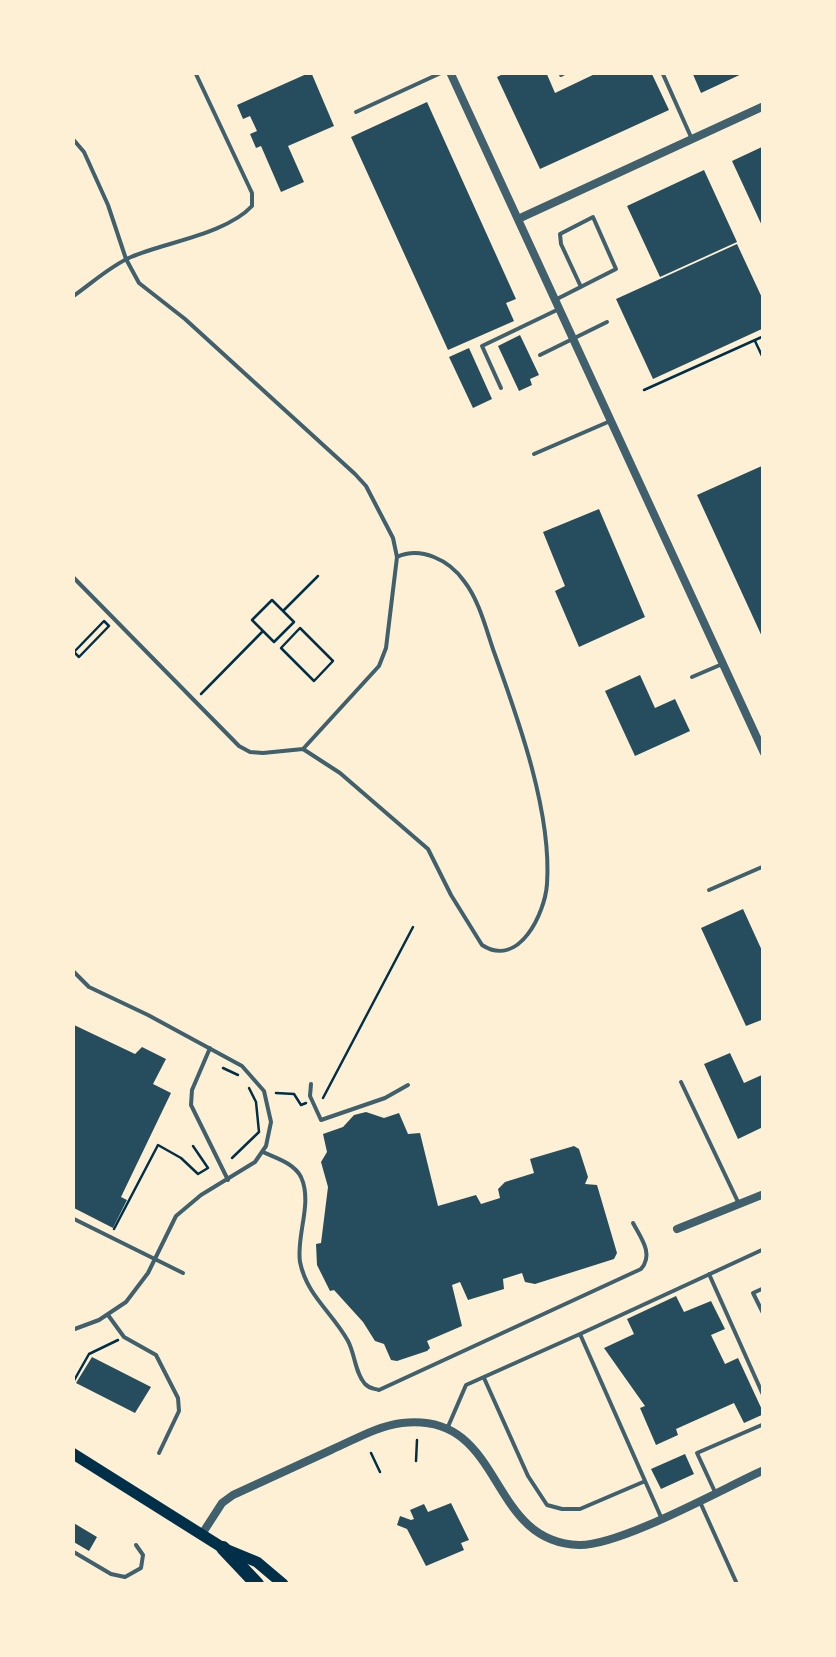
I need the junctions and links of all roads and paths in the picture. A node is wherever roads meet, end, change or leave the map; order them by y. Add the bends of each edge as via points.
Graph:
1 (195, 72) edge
2 (447, 72) edge
3 (662, 72) edge
4 (764, 106) edge
5 (356, 112) dead end
6 (72, 138) edge
7 (692, 140) junction
8 (518, 219) junction
9 (126, 260) junction
10 (581, 287) junction
11 (72, 296) edge
12 (557, 305) junction
13 (607, 322) dead end
14 (764, 336) edge
15 (572, 338) junction
16 (755, 340) junction
17 (540, 354) dead end
18 (762, 358) edge
19 (501, 388) dead end
20 (644, 390) dead end
21 (611, 421) junction
22 (534, 454) dead end
23 (397, 557) junction
24 (72, 576) edge
25 (318, 576) dead end
26 (283, 611) junction
27 (263, 631) junction
28 (284, 632) junction
29 (290, 638) junction
30 (74, 656) edge
31 (723, 664) junction
32 (692, 677) dead end
33 (194, 701) junction
34 (303, 749) junction
35 (764, 753) edge
36 (764, 872) edge
37 (709, 890) dead end
38 (413, 927) dead end
39 (72, 970) edge
40 (77, 976) junction
41 (72, 981) edge
42 (210, 1048) junction
43 (223, 1068) dead end
44 (681, 1082) dead end
45 (311, 1084) dead end
46 (408, 1085) dead end
47 (271, 1094) dead end
48 (323, 1098) dead end
49 (312, 1102) junction
50 (192, 1146) dead end
51 (263, 1152) junction
52 (232, 1158) dead end
53 (228, 1180) junction
54 (764, 1194) edge
55 (739, 1204) junction
56 (72, 1218) edge
57 (633, 1223) dead end
58 (109, 1228) dead end
59 (677, 1229) dead end
60 (764, 1249) edge
61 (155, 1260) junction
62 (183, 1273) dead end
63 (709, 1274) junction
64 (764, 1288) edge
65 (764, 1315) edge
66 (108, 1316) junction
67 (72, 1330) edge
68 (580, 1334) junction
69 (124, 1337) junction
70 (484, 1378) junction
71 (72, 1384) edge
72 (764, 1397) edge
73 (764, 1424) edge
74 (446, 1428) junction
75 (418, 1440) dead end
76 (72, 1453) edge
77 (160, 1453) dead end
78 (371, 1453) dead end
79 (416, 1461) dead end
80 (764, 1470) edge
81 (380, 1472) dead end
82 (644, 1481) junction
83 (714, 1492) junction
84 (699, 1500) junction
85 (661, 1517) junction
86 (202, 1534) junction
87 (136, 1545) dead end
88 (223, 1548) junction
89 (72, 1551) edge
90 (257, 1584) edge
91 (283, 1584) edge
92 (736, 1584) edge

1 - 9 lane via 253,204 196,236
2 - 5 lane
2 - 8 street
3 - 7 lane
4 - 7 street
6 - 9 lane via 108,205
7 - 8 street
8 - 12 street
9 - 11 lane
9 - 23 lane via 146,290 366,486
10 - 10 lane via 616,269 593,218 560,234
10 - 12 lane
12 - 15 street
12 - 19 lane via 482,346
13 - 15 lane
14 - 16 path
15 - 17 lane
15 - 21 street
16 - 18 path
16 - 20 path
21 - 22 lane
21 - 31 street
23 - 34 lane via 379,666
23 - 34 lane via 430,556 464,580 520,723 547,862 543,905 526,937 501,950 482,945 423,843
24 - 33 lane
25 - 26 path
26 - 27 path via 272,600 252,620
26 - 28 path via 294,622
27 - 28 path via 274,642
27 - 33 path
28 - 29 path
29 - 29 path via 281,648 314,680 333,661 300,628
30 - 30 path via 79,657 109,626 104,621
31 - 32 lane
31 - 35 street
33 - 34 lane via 250,752
36 - 37 lane
38 - 48 path
39 - 40 lane
40 - 41 lane
40 - 42 lane
42 - 51 lane via 247,1070 264,1090 271,1122
42 - 53 lane via 191,1104
43 - 52 path via 243,1078 256,1102 259,1132
44 - 55 lane
45 - 49 lane
46 - 49 lane via 321,1120
47 - 49 path
50 - 58 path via 208,1168 198,1174 158,1145
51 - 53 lane
51 - 57 lane via 299,1174 305,1198 300,1253 308,1287 348,1340 366,1385 379,1390 642,1269 646,1250
53 - 61 lane via 182,1209
54 - 55 street
55 - 59 street
56 - 61 lane
60 - 63 lane
61 - 62 lane
61 - 66 lane via 135,1292
63 - 68 lane
63 - 72 lane
64 - 65 lane via 754,1293
66 - 67 lane
66 - 69 lane
68 - 70 lane
68 - 82 lane
69 - 71 path via 89,1354
69 - 77 lane via 156,1354 178,1398
70 - 74 lane via 463,1388
70 - 82 lane via 547,1505 580,1509
73 - 83 lane via 697,1454
74 - 85 street via 481,1454 520,1519 551,1539 598,1543
74 - 86 street via 406,1422 366,1434 233,1494
75 - 79 path
76 - 86 main road
78 - 81 path
80 - 83 street
82 - 85 lane
83 - 84 street
84 - 85 street
84 - 92 lane
86 - 88 main road
87 - 89 lane via 141,1568 126,1577
88 - 90 highway
88 - 91 main road via 257,1562

